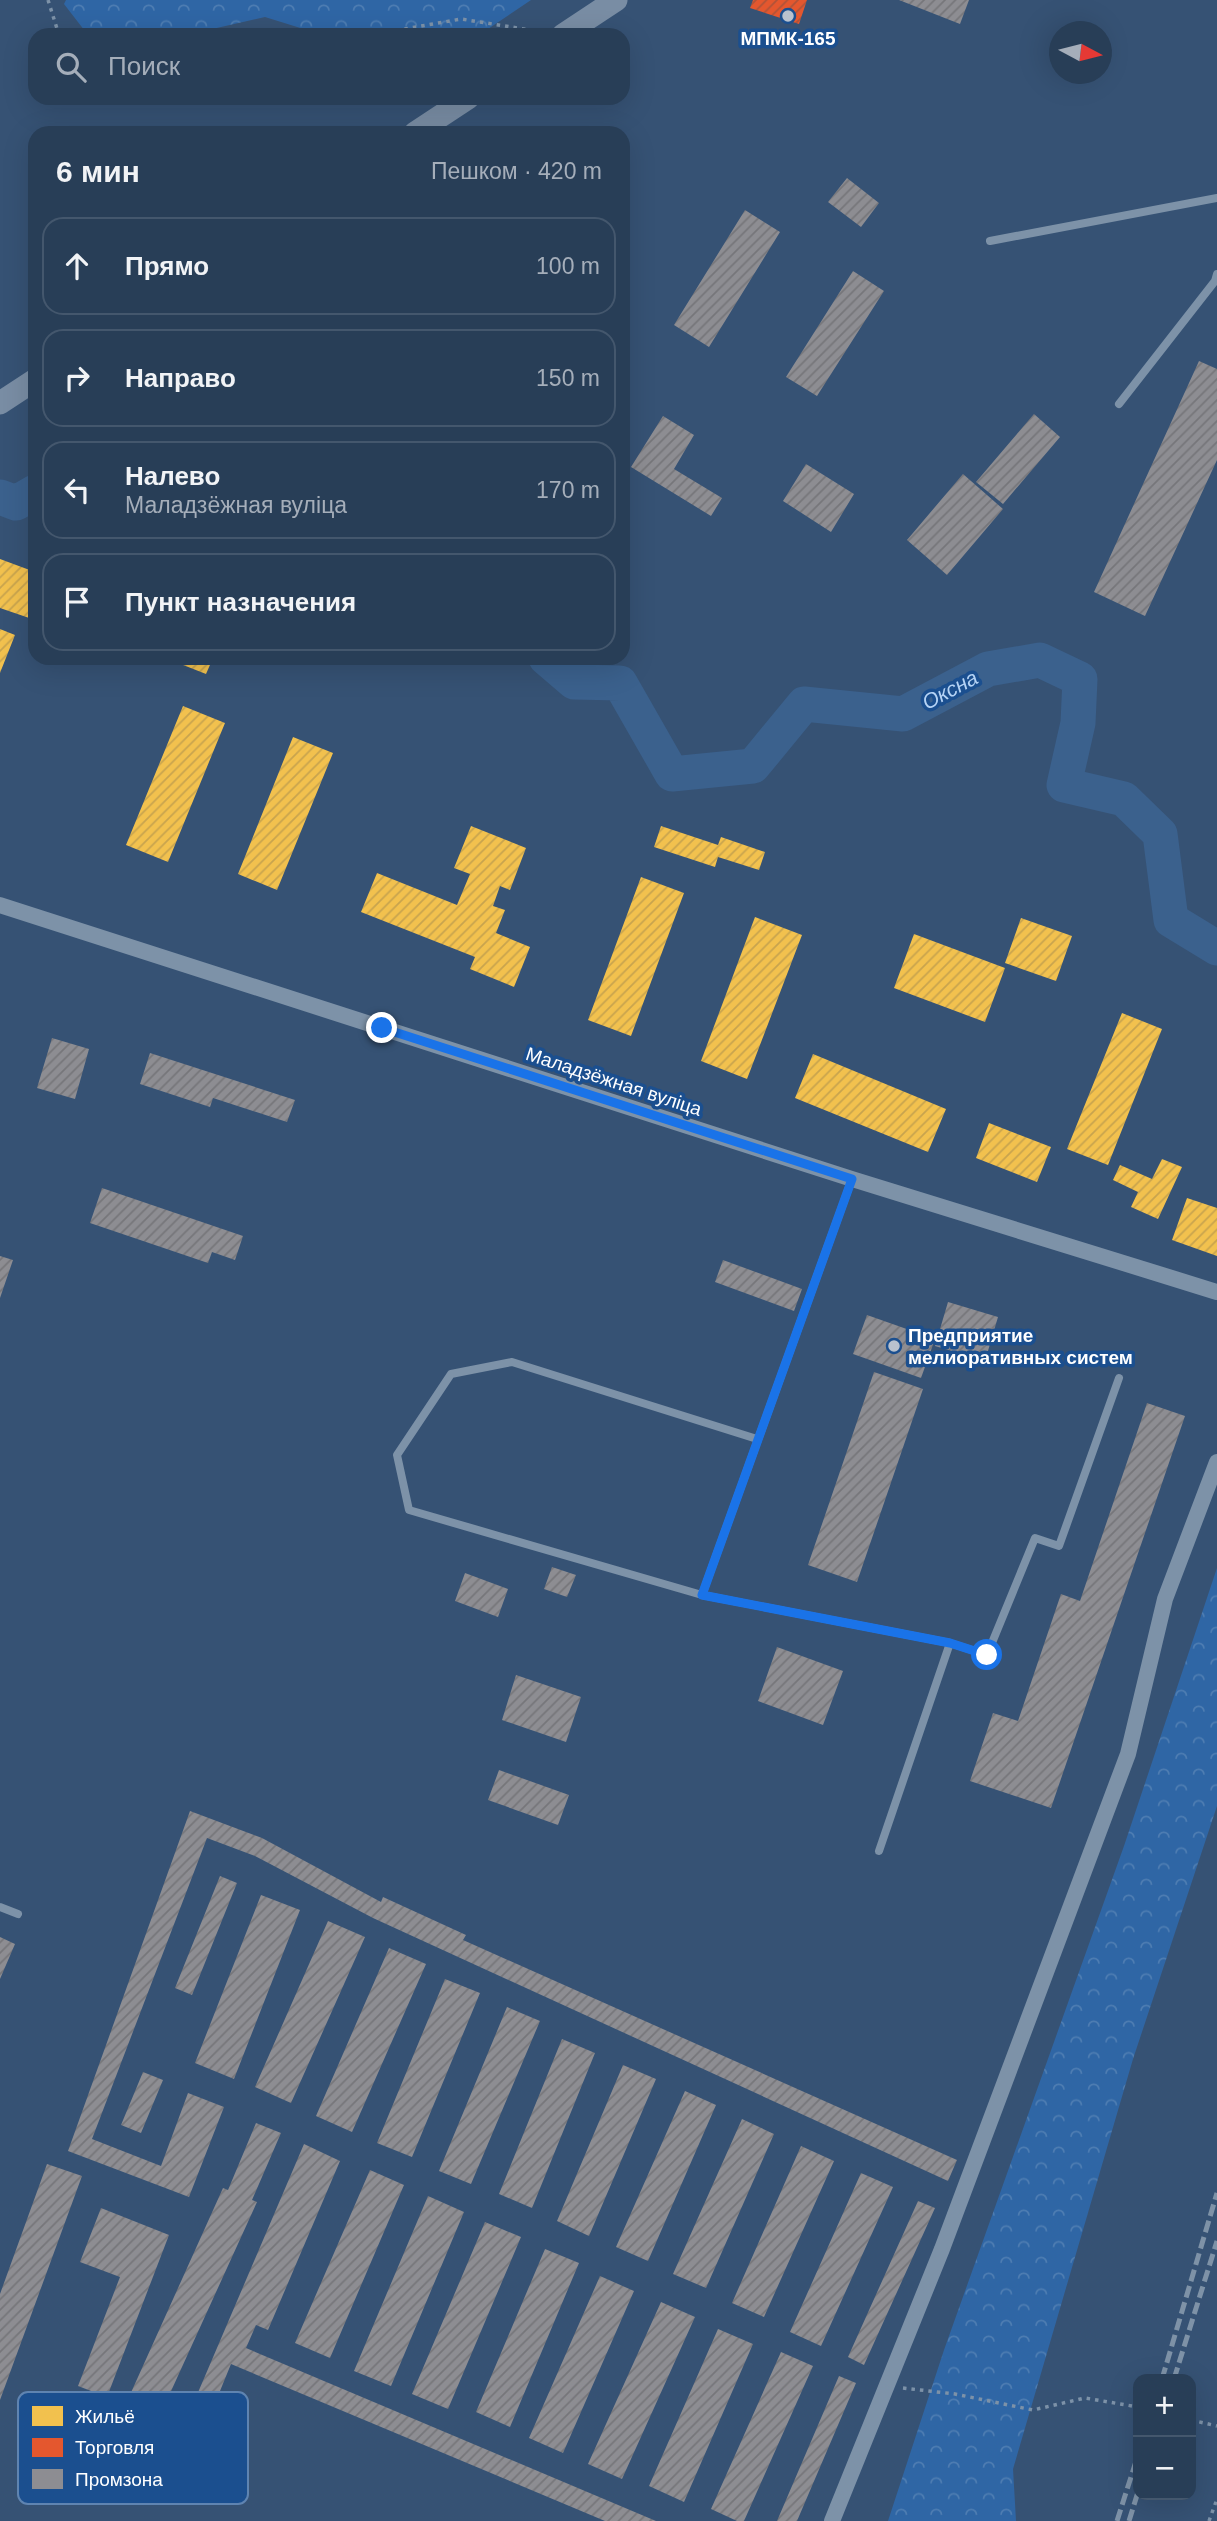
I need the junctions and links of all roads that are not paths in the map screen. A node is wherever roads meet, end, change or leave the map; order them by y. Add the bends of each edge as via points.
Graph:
1 (615, 0) edge
2 (565, 28) edge
3 (457, 105) edge
4 (426, 126) edge
5 (1217, 198) edge
6 (990, 241) dead end
7 (1217, 274) edge
8 (28, 385) edge
9 (0, 403) edge
10 (1119, 404) dead end
11 (0, 905) edge
12 (852, 1179) junction
13 (1217, 1292) edge
14 (1119, 1378) dead end
15 (757, 1439) junction
16 (1217, 1462) edge
17 (702, 1595) junction
18 (950, 1643) junction
19 (879, 1851) dead end
20 (0, 1907) edge
21 (18, 1914) dead end
22 (832, 2521) edge

1 - 2 main road
3 - 4 main road
5 - 6 lane
7 - 10 lane
8 - 9 main road
11 - 12 street, Маладзёжная вуліца
12 - 13 street, Маладзёжная вуліца
12 - 15 lane
14 - 18 lane via 1059,1546 1035,1538 987,1655
15 - 17 lane
15 - 17 lane via 512,1362 451,1374 397,1455 409,1510
16 - 22 street via 1165,1599 1128,1754 1034,2010
17 - 18 lane
18 - 19 lane
20 - 21 lane

